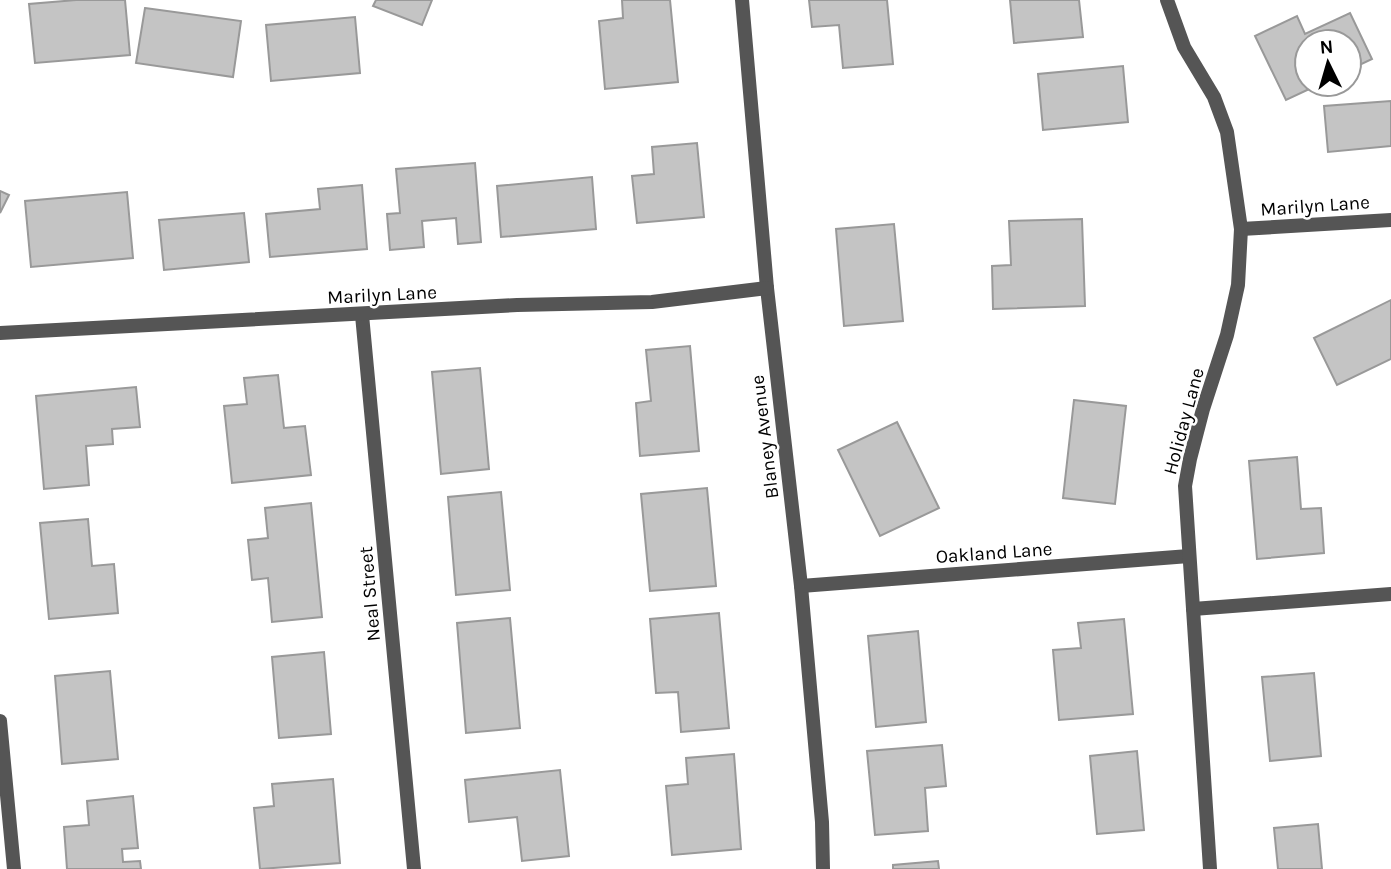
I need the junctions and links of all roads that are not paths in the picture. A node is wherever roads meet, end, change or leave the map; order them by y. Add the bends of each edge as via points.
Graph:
1 (743, 0) edge
2 (1167, 0) edge
3 (1391, 220) edge
4 (1241, 229) junction
5 (766, 288) junction
6 (362, 315) junction
7 (0, 333) edge
8 (1189, 556) junction
9 (801, 586) junction
10 (1391, 594) edge
11 (1193, 609) junction
12 (0, 721) edge
13 (14, 869) edge
14 (414, 869) edge
15 (823, 869) edge
16 (1210, 869) edge

1 - 5 street, Blaney Avenue
2 - 4 street, Holiday Lane via 1184,47 1214,97 1227,132
3 - 4 street, Marilyn Lane
4 - 8 street, Holiday Lane via 1238,285 1185,486
5 - 6 street, Marilyn Lane via 652,302
5 - 9 street, Blaney Avenue
6 - 7 street, Marilyn Lane
6 - 14 street, Neal Street
8 - 9 street, Oakland Lane
8 - 11 street, Holiday Lane
9 - 15 street, Blaney Avenue
10 - 11 street
11 - 16 street, Holiday Lane
12 - 13 street

